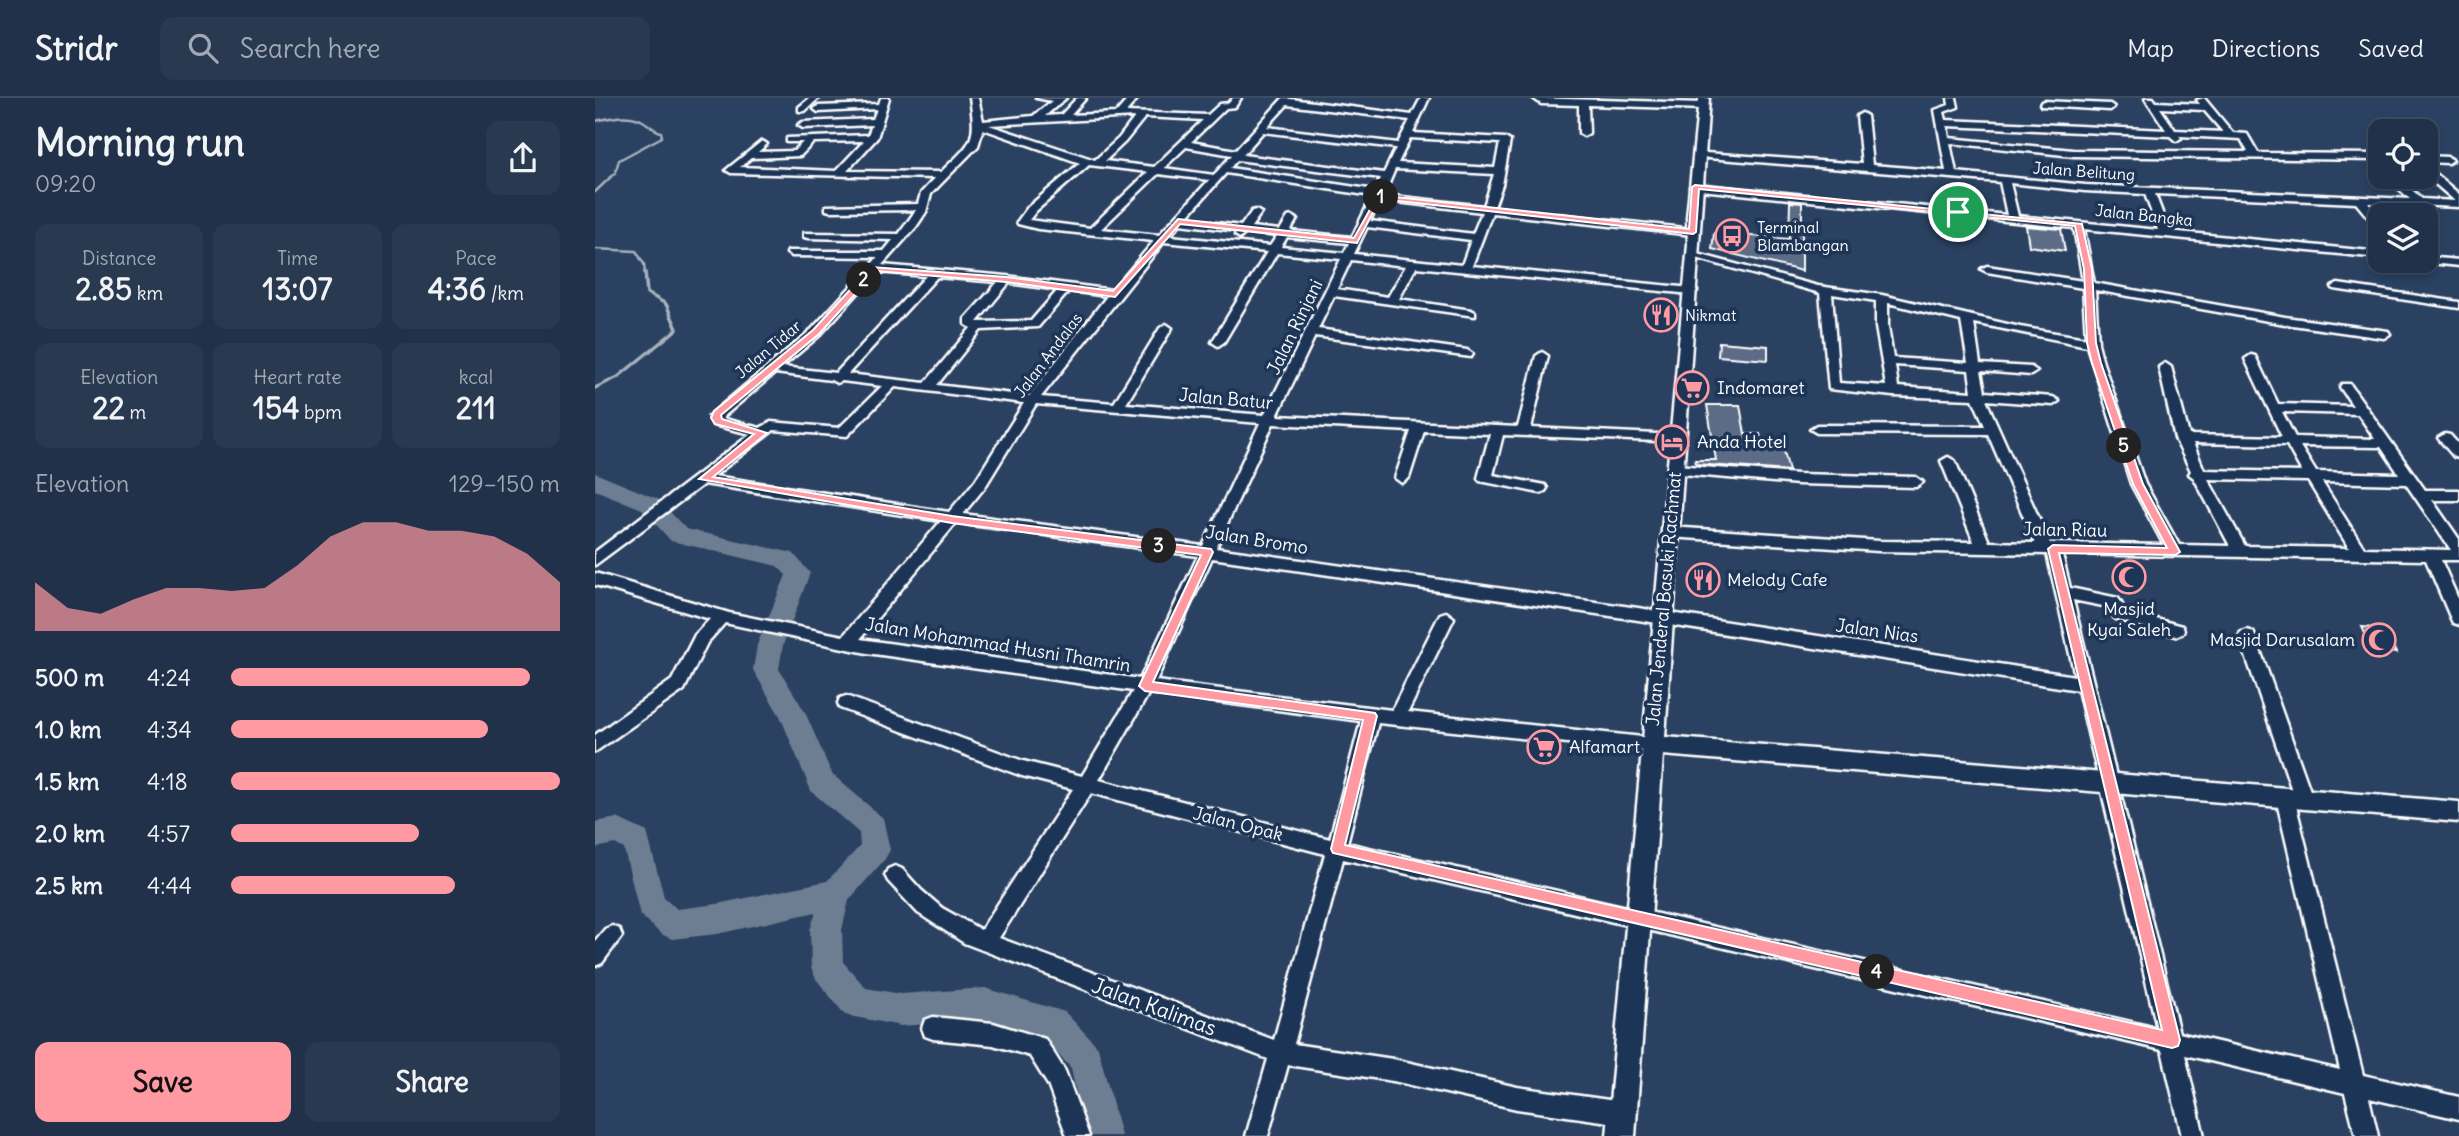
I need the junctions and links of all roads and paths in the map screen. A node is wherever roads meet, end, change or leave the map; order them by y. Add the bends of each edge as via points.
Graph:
1 (815, 98) edge
2 (828, 98) edge
3 (974, 98) edge
4 (1039, 98) edge
5 (1082, 98) edge
6 (1134, 98) edge
7 (1237, 98) edge
8 (1425, 98) edge
9 (1537, 98) edge
10 (1952, 98) edge
11 (2199, 98) edge
12 (1062, 99) edge
13 (1286, 100) edge
14 (1582, 100) edge
15 (1707, 101) edge
16 (2044, 101) edge
17 (2151, 101) edge
18 (884, 102) edge
19 (2110, 107) dead end
20 (2207, 107) junction
21 (802, 108) dead end
22 (818, 109) junction
23 (1142, 114) junction
24 (1119, 115) junction
25 (1862, 116) dead end
26 (1064, 117) junction
27 (1211, 118) junction
28 (1415, 118) junction
29 (1035, 119) junction
30 (879, 122) junction
31 (1942, 123) junction
32 (1340, 124) junction
33 (803, 125) junction
34 (979, 125) junction
35 (2053, 128) junction
36 (1262, 129) junction
37 (1584, 133) dead end
38 (2173, 133) junction
39 (2231, 136) junction
40 (873, 138) junction
41 (811, 140) junction
42 (1944, 140) junction
43 (1405, 141) junction
44 (762, 144) dead end
45 (1184, 144) junction
46 (2067, 153) junction
47 (2253, 153) junction
48 (2187, 154) junction
49 (748, 155) junction
50 (1238, 155) junction
51 (1707, 155) junction
52 (2368, 156) edge
53 (2438, 160) edge
54 (2448, 160) dead end
55 (1091, 162) junction
56 (1867, 168) junction
57 (1156, 171) junction
58 (1390, 171) junction
59 (1500, 172) junction
60 (839, 174) junction
61 (1221, 174) junction
62 (1952, 174) junction
63 (944, 175) junction
64 (2004, 180) junction
65 (2438, 182) edge
66 (1700, 187) junction
67 (2404, 189) edge
68 (2149, 191) junction
69 (1379, 195) junction
70 (2358, 198) junction
71 (2418, 201) junction
72 (2459, 202) edge
73 (921, 207) junction
74 (830, 208) dead end
75 (1487, 209) junction
76 (2368, 210) edge
77 (1257, 213) dead end
78 (2013, 218) junction
79 (1292, 219) dead end
80 (1178, 221) junction
81 (1366, 224) junction
82 (2078, 224) junction
83 (1244, 229) junction
84 (1093, 231) junction
85 (1284, 233) junction
86 (2164, 233) junction
87 (808, 235) dead end
88 (902, 237) junction
89 (1477, 238) junction
90 (1161, 239) junction
91 (1357, 241) junction
92 (1694, 244) junction
93 (1233, 246) junction
94 (1274, 250) junction
95 (792, 253) dead end
96 (887, 254) junction
97 (2368, 254) edge
98 (1349, 256) junction
99 (2438, 261) edge
100 (1413, 263) junction
101 (2459, 263) edge
102 (874, 268) junction
103 (1466, 268) junction
104 (1987, 269) dead end
105 (932, 276) junction
106 (1006, 279) junction
107 (2089, 284) junction
108 (1066, 287) junction
109 (2338, 287) dead end
110 (1826, 291) junction
111 (1332, 292) junction
112 (1691, 292) junction
113 (1115, 294) junction
114 (1882, 298) junction
115 (1392, 301) junction
116 (2459, 304) edge
117 (1471, 314) dead end
118 (1967, 318) junction
119 (978, 327) junction
120 (1166, 328) dead end
121 (1312, 332) junction
122 (2384, 334) dead end
123 (1218, 342) dead end
124 (2092, 343) junction
125 (1467, 355) dead end
126 (1542, 356) dead end
127 (2251, 359) dead end
128 (1887, 361) junction
129 (1974, 368) junction
130 (2165, 368) dead end
131 (772, 369) junction
132 (2031, 371) dead end
133 (837, 379) junction
134 (890, 385) junction
135 (2346, 387) dead end
136 (927, 389) junction
137 (1893, 392) junction
138 (1979, 398) junction
139 (1032, 400) junction
140 (2053, 401) dead end
141 (1118, 408) junction
142 (2274, 408) junction
143 (2362, 410) junction
144 (1269, 420) junction
145 (1419, 427) junction
146 (1817, 429) dead end
147 (1498, 430) junction
148 (1993, 430) junction
149 (1524, 431) junction
150 (762, 433) junction
151 (2445, 438) dead end
152 (1678, 439) junction
153 (2182, 439) junction
154 (2292, 441) junction
155 (2384, 443) junction
156 (2459, 454) edge
157 (1948, 461) dead end
158 (1675, 470) junction
159 (2196, 474) junction
160 (2312, 476) junction
161 (1402, 478) dead end
162 (2409, 478) junction
163 (704, 479) junction
164 (1916, 482) dead end
165 (1540, 488) dead end
166 (2420, 495) junction
167 (2459, 495) edge
168 (952, 519) junction
169 (1670, 532) junction
170 (1984, 548) junction
171 (2049, 549) junction
172 (2459, 550) edge
173 (1207, 552) junction
174 (2175, 552) junction
175 (2359, 552) junction
176 (2241, 553) junction
177 (2430, 553) junction
178 (2459, 555) edge
179 (595, 560) edge
180 (595, 579) edge
181 (2063, 592) junction
182 (721, 617) junction
183 (1445, 618) dead end
184 (1663, 618) junction
185 (2459, 619) edge
186 (2176, 630) dead end
187 (2247, 636) dead end
188 (848, 642) junction
189 (2085, 684) junction
190 (1145, 686) junction
191 (846, 703) dead end
192 (1371, 716) junction
193 (1396, 719) junction
194 (595, 745) edge
195 (1652, 745) junction
196 (2109, 784) junction
197 (1086, 785) junction
198 (2294, 799) junction
199 (2459, 812) edge
200 (1337, 849) junction
201 (895, 875) dead end
202 (1639, 916) junction
203 (612, 936) dead end
204 (985, 942) junction
205 (595, 956) edge
206 (933, 1028) dead end
207 (2172, 1040) junction
208 (1281, 1053) junction
209 (2355, 1084) junction
210 (2459, 1108) edge
211 (1622, 1124) edge
212 (1078, 1136) edge
213 (1257, 1136) edge
214 (2193, 1136) edge
215 (2367, 1136) edge

1 - 21 street
2 - 22 street
3 - 34 street
4 - 12 street
5 - 26 street
6 - 24 street
7 - 27 street
8 - 28 street, Jalan Rinjani
9 - 14 street via 1541,102
10 - 31 street via 1954,107 1939,110
11 - 20 street
12 - 29 street
13 - 32 street
13 - 36 street, Jalan Andalas
14 - 15 street
14 - 37 street
15 - 51 main road, Jalan Jenderal Basuki Rachmat
15 - 66 main road, Jalan Jenderal Basuki Rachmat
16 - 19 street
16 - 35 street
17 - 20 street
17 - 38 street
18 - 22 street
18 - 30 street
20 - 39 street
22 - 33 street
23 - 24 street
23 - 27 street
23 - 55 street via 1116,146
24 - 26 street
25 - 56 street
26 - 29 street
27 - 45 street
28 - 32 street
28 - 43 street, Jalan Rinjani
29 - 34 street
30 - 33 street
30 - 40 street
31 - 35 street
31 - 42 street
32 - 36 street
32 - 43 street
33 - 41 street via 789,139
34 - 55 street
34 - 63 street, Jalan Tidar via 975,144
35 - 38 street
35 - 46 street
36 - 50 street, Jalan Andalas
38 - 39 street
38 - 48 street
39 - 47 street via 2247,137
40 - 41 street
40 - 60 street
41 - 49 street via 797,155
42 - 46 street
42 - 62 street
43 - 58 street, Jalan Rinjani
43 - 59 street via 1504,140
44 - 49 street
45 - 50 street
45 - 57 street
46 - 48 street
47 - 48 street
47 - 52 street
49 - 60 street via 731,170
50 - 58 street
50 - 61 street, Jalan Andalas
51 - 56 street, Jalan Belitung
51 - 66 main road, Jalan Jenderal Basuki Rachmat
53 - 54 street
55 - 57 street
55 - 84 street via 1031,209 1022,222
56 - 62 street, Jalan Belitung
57 - 61 street
57 - 84 street
58 - 59 street
58 - 69 street, Jalan Rinjani
59 - 75 street
60 - 63 street
61 - 69 street
61 - 80 street, Jalan Andalas
62 - 64 street, Jalan Belitung
63 - 73 street, Jalan Tidar via 926,193
64 - 68 street, Jalan Belitung
64 - 78 street
65 - 72 street
66 - 78 street, Jalan Bangka
66 - 92 main road, Jalan Jenderal Basuki Rachmat via 1700,235
67 - 71 street
68 - 70 street, Jalan Belitung
68 - 86 street
69 - 75 street
69 - 81 street, Jalan Rinjani
70 - 71 street, Jalan Belitung
70 - 76 street
71 - 72 street, Jalan Belitung
73 - 74 street
73 - 88 street, Jalan Tidar via 919,217
75 - 89 street
75 - 92 street
77 - 83 street
78 - 82 street, Jalan Bangka
79 - 85 street
80 - 83 street
80 - 90 street, Jalan Andalas
81 - 89 street
81 - 91 street, Jalan Rinjani
82 - 86 street, Jalan Bangka
82 - 107 street
83 - 85 street
83 - 93 street
84 - 90 street
85 - 91 street
85 - 94 street
86 - 97 street, Jalan Bangka
87 - 88 street
88 - 96 street, Jalan Tidar
89 - 103 street
90 - 93 street
90 - 113 street, Jalan Andalas
91 - 98 street, Jalan Rinjani
92 - 110 street
92 - 112 main road, Jalan Jenderal Basuki Rachmat
93 - 94 street
94 - 98 street
94 - 123 street
95 - 96 street
96 - 102 street, Jalan Tidar
98 - 100 street
98 - 111 street, Jalan Rinjani
99 - 101 street
100 - 103 street
100 - 115 street
102 - 105 street
102 - 131 street, Jalan Tidar via 816,332
103 - 112 street
104 - 107 street
105 - 106 street
105 - 133 street
106 - 108 street
106 - 119 street via 970,320
107 - 122 street
107 - 124 street
108 - 113 street
108 - 119 street via 1035,324
109 - 116 street
110 - 114 street
110 - 137 street via 1833,386
111 - 115 street
111 - 121 street, Jalan Rinjani
112 - 152 main road, Jalan Jenderal Basuki Rachmat
113 - 139 street, Jalan Andalas
114 - 118 street
114 - 128 street
115 - 117 street
118 - 124 street
118 - 129 street
119 - 136 street
120 - 141 street
121 - 125 street
121 - 144 street, Jalan Rinjani
124 - 174 street via 2138,484
126 - 149 street
127 - 142 street
128 - 129 street
128 - 137 street
129 - 132 street
129 - 138 street
130 - 153 street
131 - 133 street, Jalan Batur
131 - 150 street, Jalan Tidar via 715,418
133 - 134 street, Jalan Batur
134 - 136 street, Jalan Batur
134 - 150 street via 844,432 775,425
135 - 143 street
136 - 139 street, Jalan Batur
137 - 138 street
138 - 140 street
138 - 148 street
139 - 141 street, Jalan Batur
139 - 168 street, Jalan Andalas via 997,460
141 - 144 street, Jalan Batur
142 - 143 street
142 - 154 street
143 - 155 street
144 - 145 street, Jalan Batur
144 - 173 street, Jalan Rinjani
145 - 147 street, Jalan Batur
145 - 161 street
146 - 148 street
147 - 149 street, Jalan Batur
147 - 165 street via 1485,478
148 - 171 street
149 - 152 street, Jalan Batur
150 - 163 street
151 - 156 street
152 - 158 main road, Jalan Jenderal Basuki Rachmat
153 - 154 street
153 - 159 street
154 - 155 street
154 - 160 street
155 - 162 street
157 - 170 street
158 - 164 street
158 - 169 main road, Jalan Jenderal Basuki Rachmat
159 - 160 street
159 - 176 street
160 - 162 street
160 - 175 street
162 - 166 street
163 - 168 street, Jalan Bromo
163 - 179 street
166 - 167 street
166 - 172 street
168 - 173 street, Jalan Bromo
168 - 188 street, Jalan Andalas
169 - 170 street, Jalan Riau via 1821,544
169 - 184 main road, Jalan Jenderal Basuki Rachmat
170 - 171 street, Jalan Riau
171 - 174 street, Jalan Riau
171 - 181 street
173 - 184 street, Jalan Bromo
173 - 190 street, Jalan Rinjani
174 - 176 street, Jalan Riau
175 - 176 street, Jalan Riau
175 - 177 street, Jalan Riau
177 - 178 street, Jalan Riau
177 - 185 street
180 - 182 street, Jalan Mohammad Husni Thamrin
181 - 186 street via 2114,602 2121,615
181 - 189 street
182 - 188 street, Jalan Mohammad Husni Thamrin
182 - 194 street via 701,639 678,685
183 - 193 street
184 - 189 street, Jalan Nias
184 - 195 main road, Jalan Jenderal Basuki Rachmat
187 - 198 street
188 - 190 street, Jalan Mohammad Husni Thamrin
189 - 196 street
190 - 192 street, Jalan Mohammad Husni Thamrin
190 - 197 street
191 - 197 street, Jalan Opak via 1010,763
192 - 193 street, Jalan Mohammad Husni Thamrin
192 - 200 street
193 - 195 street, Jalan Mohammad Husni Thamrin
195 - 196 main road
195 - 202 main road, Jalan Jenderal Basuki Rachmat
196 - 198 main road
196 - 207 street
197 - 200 street, Jalan Opak
197 - 204 street
198 - 199 main road
198 - 209 street
200 - 202 street, Jalan Opak
200 - 208 street
201 - 204 street, Jalan Kalimas via 939,919
202 - 207 street, Jalan Opak
202 - 211 main road, Jalan Jenderal Basuki Rachmat
203 - 205 street
204 - 208 street, Jalan Kalimas
206 - 212 street via 993,1034 1037,1047 1057,1079
207 - 209 street, Jalan Opak
207 - 214 street
208 - 211 street, Jalan Kalimas via 1392,1070
208 - 213 street
209 - 210 street, Jalan Opak
209 - 215 street

